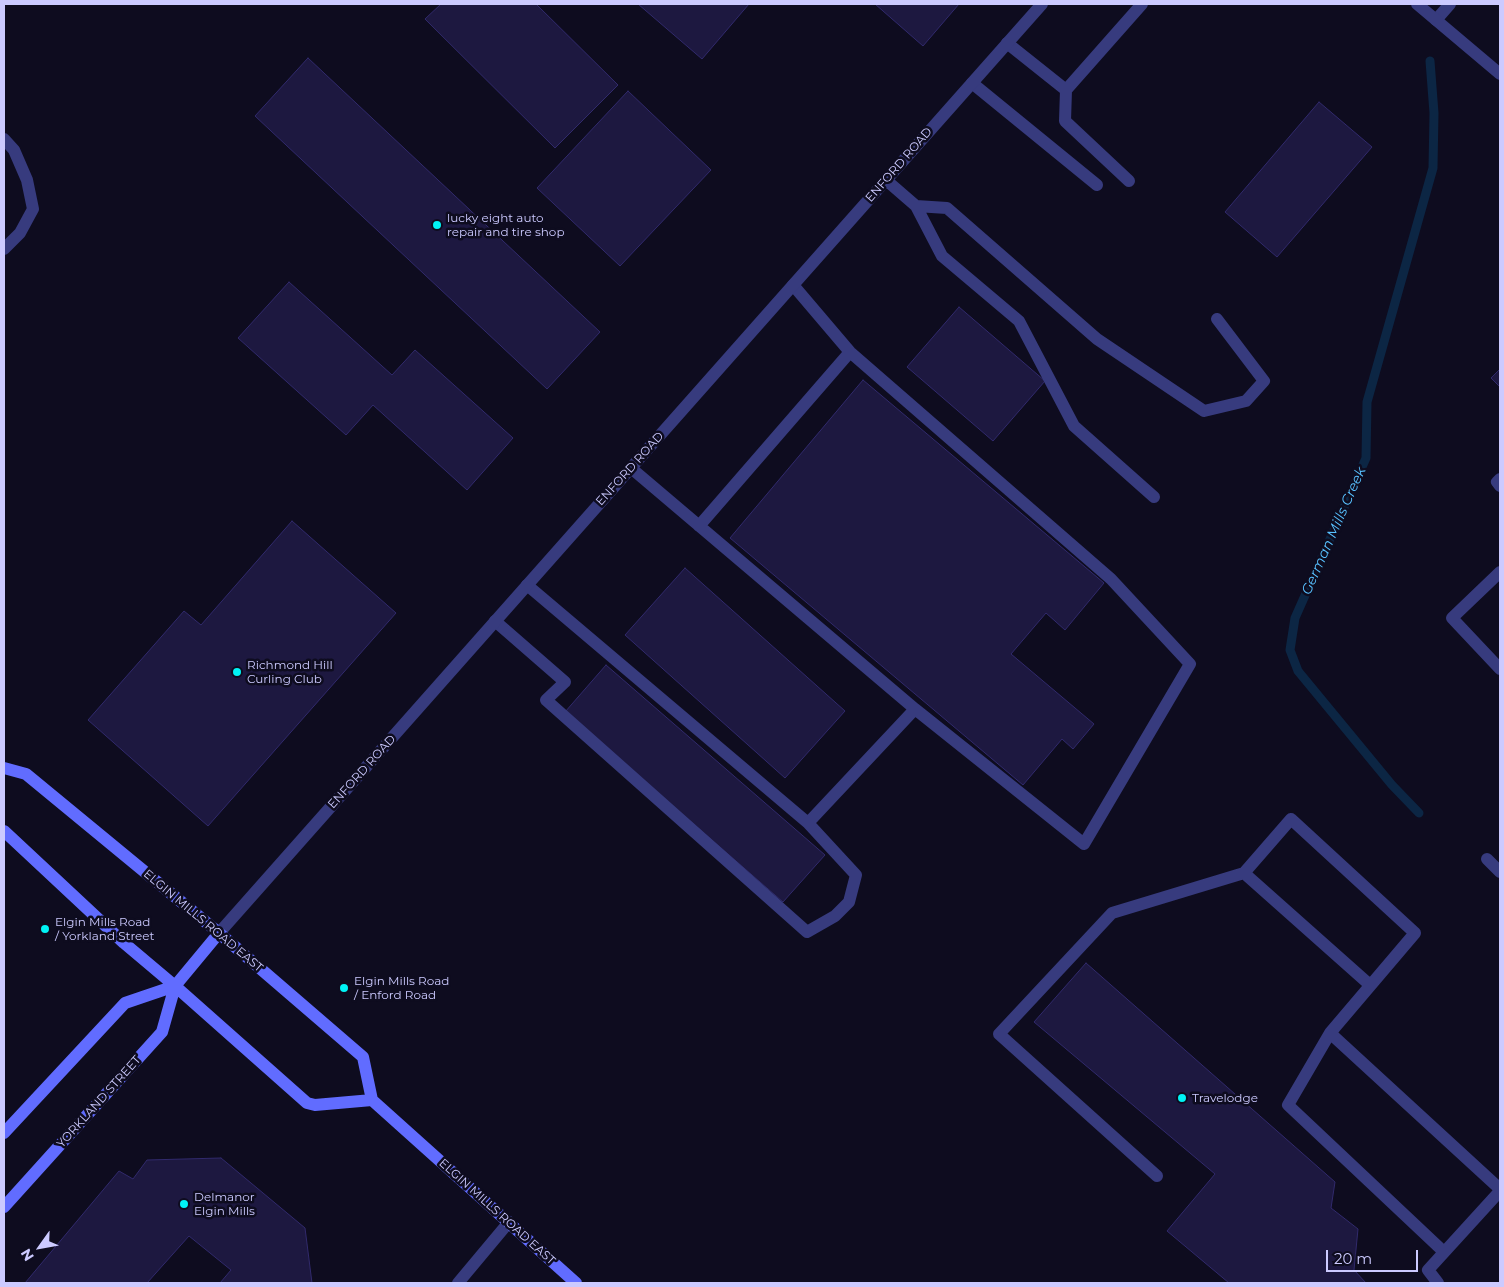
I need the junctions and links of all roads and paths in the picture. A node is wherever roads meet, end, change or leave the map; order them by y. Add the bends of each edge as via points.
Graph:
1 (1042, 4) edge
2 (1142, 4) edge
3 (1418, 4) edge
4 (1450, 4) edge
5 (1436, 20) junction
6 (1008, 42) junction
7 (1499, 71) edge
8 (972, 83) junction
9 (1066, 90) junction
10 (4, 139) edge
11 (886, 180) junction
12 (1129, 181) dead end
13 (1097, 185) dead end
14 (916, 206) junction
15 (4, 249) edge
16 (793, 285) junction
17 (1217, 319) dead end
18 (850, 352) junction
19 (631, 468) junction
20 (1500, 479) edge
21 (1500, 486) edge
22 (1154, 497) dead end
23 (698, 526) junction
24 (1500, 572) edge
25 (527, 585) junction
26 (494, 621) junction
27 (1500, 669) edge
28 (915, 709) junction
29 (4, 768) edge
30 (808, 822) junction
31 (4, 831) edge
32 (1487, 860) dead end
33 (1500, 872) edge
34 (1244, 873) junction
35 (218, 933) junction
36 (175, 986) junction
37 (1370, 986) junction
38 (1330, 1032) junction
39 (372, 1100) junction
40 (4, 1133) edge
41 (1157, 1176) dead end
42 (1500, 1190) edge
43 (4, 1207) edge
44 (509, 1222) junction
45 (1444, 1252) junction
46 (458, 1283) edge
47 (576, 1283) edge
48 (1438, 1283) edge

1 - 6 street, ENFORD ROAD
2 - 9 street
3 - 5 street
4 - 5 street
5 - 7 street
6 - 8 street, ENFORD ROAD
6 - 9 street
8 - 11 street, ENFORD ROAD
8 - 13 street
9 - 12 street via 1065,121
10 - 15 street via 14,150 27,180 33,209 20,233
11 - 14 street
11 - 16 street, ENFORD ROAD
14 - 17 street via 947,208 1097,339 1204,411 1246,401 1264,381
14 - 22 street via 942,256 1020,321 1074,426
16 - 18 street
16 - 19 street, ENFORD ROAD
18 - 23 street
18 - 28 street via 1111,579 1190,664 1084,844
19 - 23 street
19 - 25 street, ENFORD ROAD
20 - 21 street via 1497,482
23 - 28 street
24 - 27 street via 1452,618
25 - 26 street, ENFORD ROAD
25 - 30 street
26 - 30 street via 565,682 546,700 806,932 835,916 849,902 856,875
26 - 35 street, ENFORD ROAD
28 - 30 street
29 - 35 main road, ELGIN MILLS ROAD EAST via 26,774
31 - 36 main road
32 - 33 street
34 - 37 street
34 - 37 street via 1291,819 1415,933
34 - 41 street via 1112,913 999,1034
35 - 36 main road, YORKLAND STREET
35 - 39 main road, ELGIN MILLS ROAD EAST via 363,1057
36 - 39 main road via 307,1103
36 - 40 main road via 125,1003
36 - 43 main road, YORKLAND STREET via 162,1032
37 - 38 street
38 - 42 street
38 - 45 street via 1288,1105
39 - 44 main road, ELGIN MILLS ROAD EAST
42 - 45 street
44 - 46 street
44 - 47 main road, ELGIN MILLS ROAD EAST
45 - 48 street via 1428,1270

